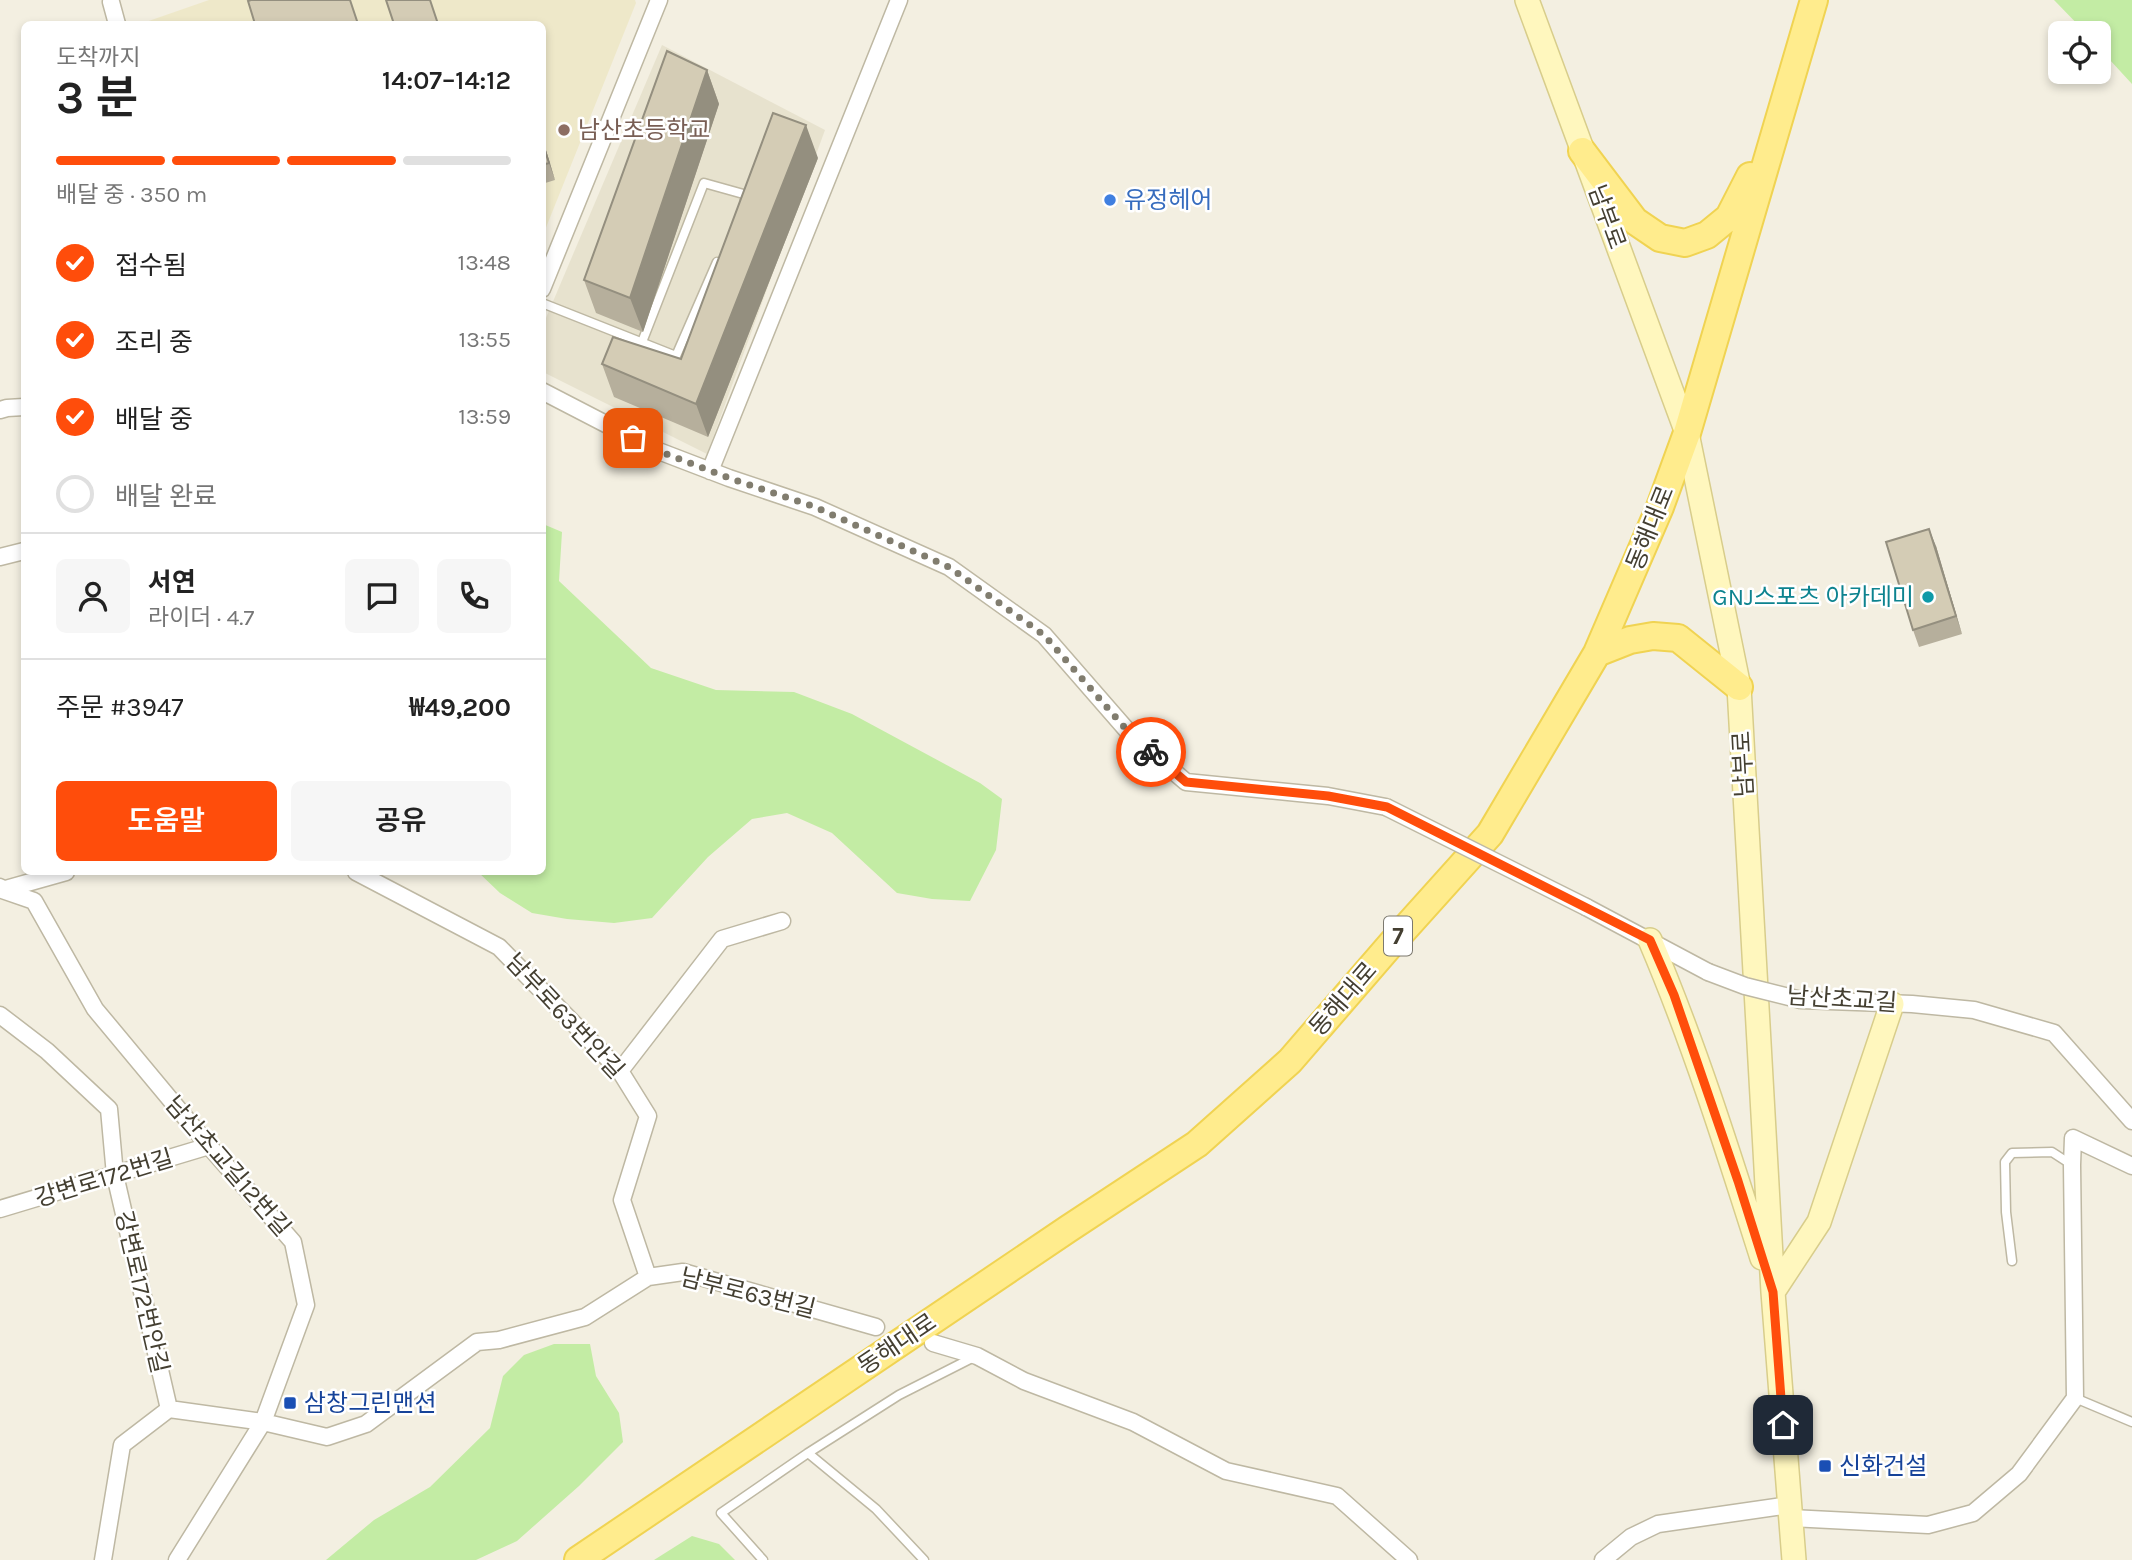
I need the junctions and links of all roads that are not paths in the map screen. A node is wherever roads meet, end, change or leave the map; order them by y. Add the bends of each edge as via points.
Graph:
1 (659, 0) edge
2 (899, 0) edge
3 (1527, 0) edge
4 (1814, 0) edge
5 (111, 2) dead end
6 (116, 21) edge
7 (1778, 122) junction
8 (1582, 150) junction
9 (742, 207) edge
10 (720, 257) edge
11 (546, 279) edge
12 (546, 305) edge
13 (642, 342) junction
14 (546, 393) edge
15 (21, 407) edge
16 (0, 410) edge
17 (1687, 433) junction
18 (710, 471) junction
19 (21, 552) edge
20 (0, 557) edge
21 (1597, 653) junction
22 (1739, 687) junction
23 (55, 875) edge
24 (362, 875) edge
25 (1, 890) edge
26 (782, 921) dead end
27 (1650, 940) junction
28 (1892, 1004) junction
29 (0, 1014) edge
30 (621, 1071) junction
31 (2132, 1121) edge
32 (209, 1146) junction
33 (2072, 1165) junction
34 (2132, 1166) edge
35 (115, 1175) junction
36 (0, 1209) edge
37 (2012, 1261) dead end
38 (648, 1277) junction
39 (1773, 1292) junction
40 (876, 1327) dead end
41 (933, 1343) dead end
42 (977, 1356) junction
43 (2075, 1398) junction
44 (169, 1409) junction
45 (263, 1422) junction
46 (2132, 1422) edge
47 (808, 1453) junction
48 (1790, 1512) junction
49 (103, 1560) edge
50 (177, 1560) edge
51 (578, 1560) edge
52 (763, 1560) edge
53 (924, 1560) edge
54 (1409, 1560) edge
55 (1603, 1560) edge
56 (1794, 1560) edge

1 - 11 street
2 - 18 street
3 - 8 street, 남부로
4 - 7 main road, 동해대로 / 7
5 - 6 street
7 - 8 main road via 1728,217 1707,235 1685,243 1660,237 1635,220
7 - 17 main road, 동해대로 / 7
8 - 17 street, 남부로
9 - 13 lane via 747,195 704,183
10 - 13 lane via 676,356
12 - 13 lane
14 - 18 street, 남산초교길 via 656,450
15 - 16 street
17 - 21 main road, 동해대로 / 7
17 - 22 street, 남부로
18 - 27 street, 남산초교길, bridge via 815,507 949,567 1044,635 1132,736 1186,782 1328,796 1387,807
19 - 20 street
21 - 22 main road via 1630,640 1678,638
21 - 51 main road, 동해대로 / 7 via 1490,834 1290,1061 1218,1126
22 - 39 street, 남부로
23 - 25 street
24 - 30 street, 남부로63번안길 via 499,947
25 - 32 street, 남산초교길12번길 via 34,901 95,1009
26 - 30 street via 722,939
27 - 28 street, 남산초교길, bridge via 1708,972 1745,986 1801,1000
27 - 39 street via 1674,995
28 - 31 street, 남산초교길 via 1974,1010 2054,1033
28 - 39 street via 1819,1222
29 - 35 street, 강변로172번안길 via 109,1109
30 - 38 street, 남부로63번안길 via 648,1116 622,1200
32 - 35 street, 강변로172번길
32 - 45 street, 남산초교길12번길 via 293,1241 306,1305
33 - 34 street via 2073,1138
33 - 37 lane via 2052,1152 2012,1153 2005,1163
33 - 43 street
35 - 36 street, 강변로172번길
35 - 44 street, 강변로172번안길
38 - 40 street, 남부로63번길 via 683,1272
38 - 45 street, 남부로63번길 via 584,1317 477,1342 366,1424 327,1437
39 - 48 street, 남부로
41 - 42 street
42 - 47 lane via 899,1395
42 - 54 street via 1024,1381 1133,1422 1226,1471 1336,1496
43 - 46 lane
43 - 48 street via 2019,1474 1973,1513 1928,1525
44 - 45 street, 남부로63번길
44 - 49 street via 122,1445
45 - 50 street, 남산초교길12번길
47 - 52 lane via 721,1513
47 - 53 lane via 876,1509
48 - 55 street via 1658,1524 1631,1537
48 - 56 street, 남부로

